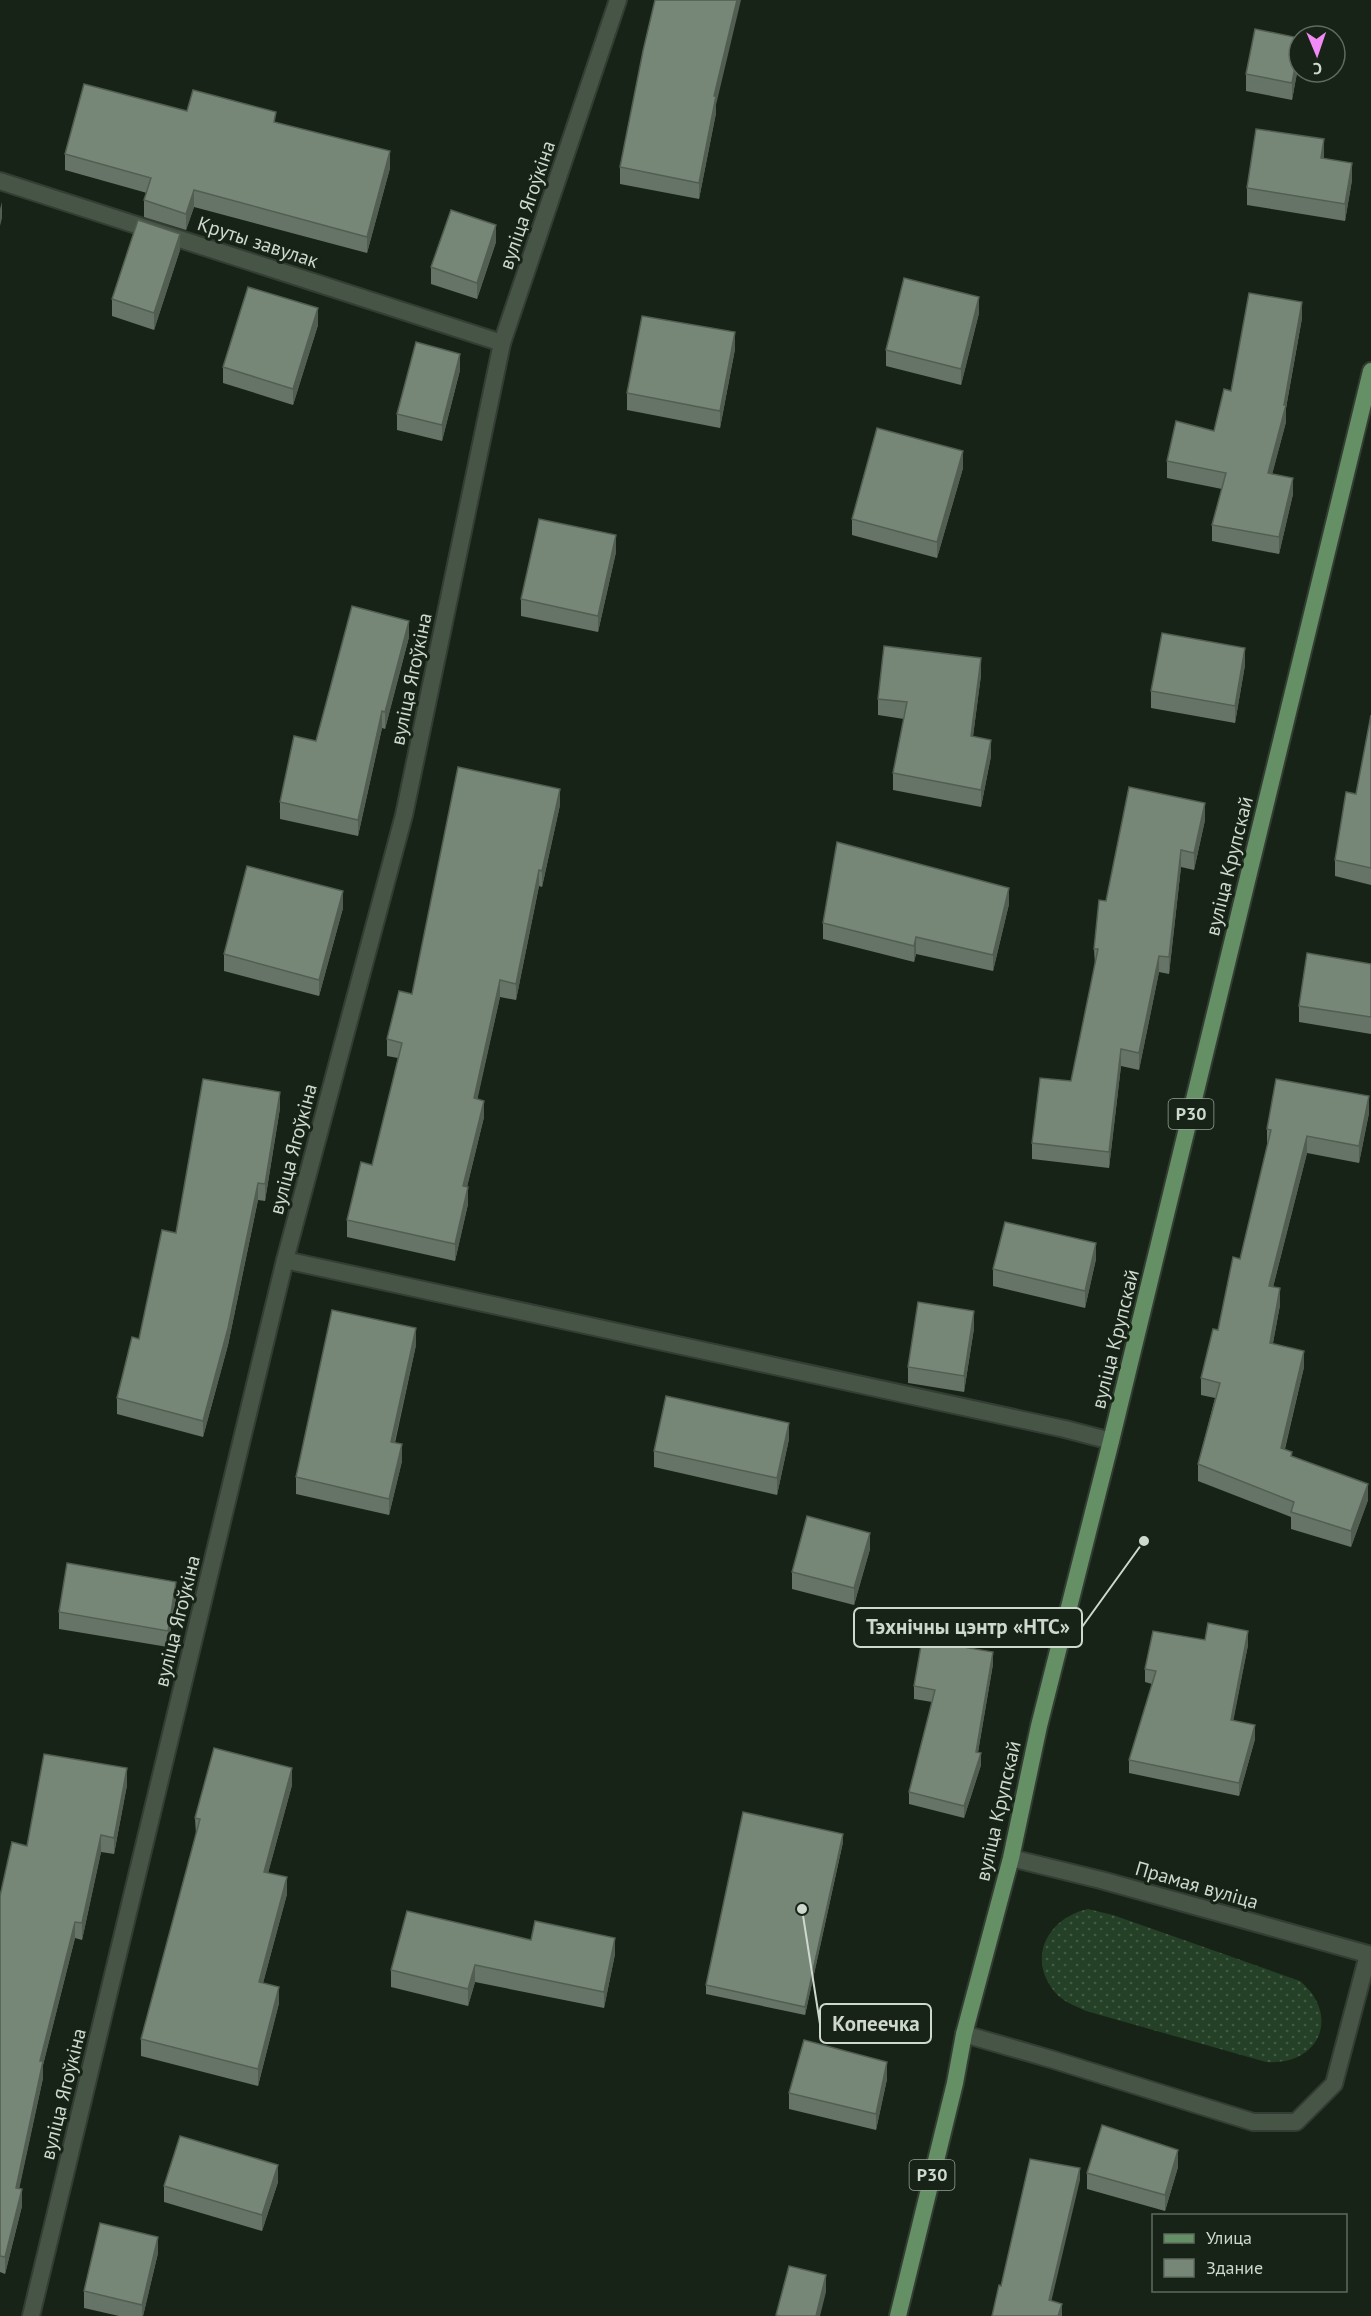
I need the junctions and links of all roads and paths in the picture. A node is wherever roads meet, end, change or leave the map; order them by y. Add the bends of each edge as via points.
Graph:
1 (618, 0) edge
2 (0, 181) edge
3 (502, 343) junction
4 (1371, 371) edge
5 (285, 1260) junction
6 (1111, 1441) junction
7 (1011, 1858) junction
8 (1370, 1956) edge
9 (964, 2034) junction
10 (31, 2316) edge
11 (898, 2316) edge

1 - 3 street, вуліца Ягоўкіна
2 - 3 street, Круты завулак
3 - 5 street, вуліца Ягоўкіна via 404,815
4 - 6 main road, вуліца Крупскай / Р30
5 - 6 street
5 - 10 street, вуліца Ягоўкіна
6 - 7 main road, вуліца Крупскай / Р30 via 1039,1726
7 - 8 street, Прамая вуліца
7 - 9 main road, вуліца Крупскай / Р30
8 - 9 street via 1334,2084 1296,2122 1253,2122
9 - 11 main road, вуліца Крупскай / Р30

